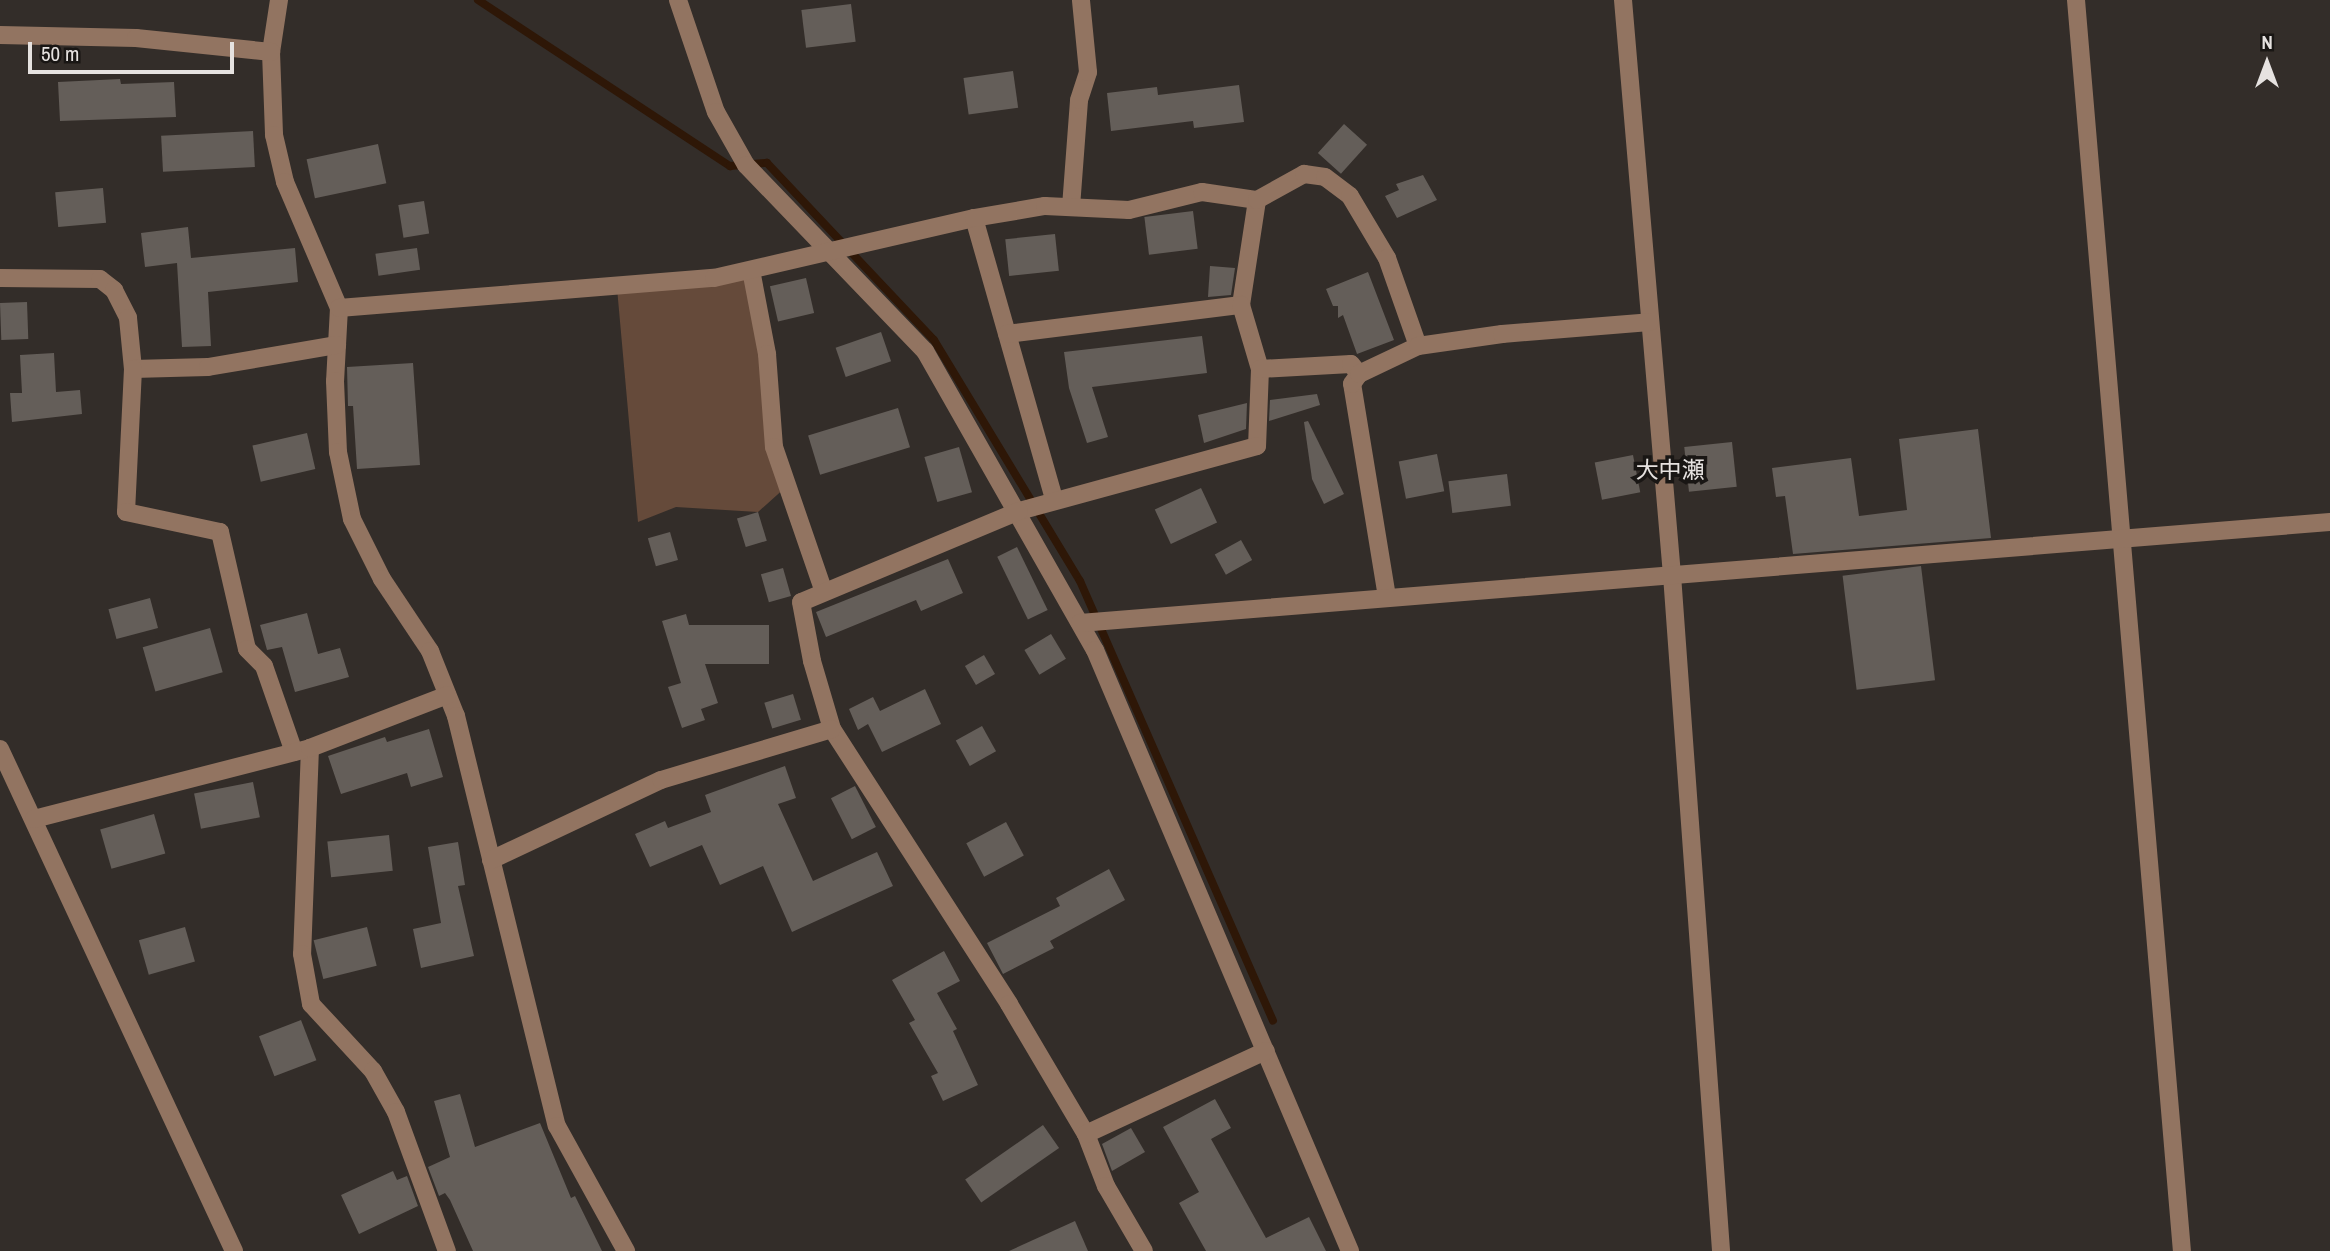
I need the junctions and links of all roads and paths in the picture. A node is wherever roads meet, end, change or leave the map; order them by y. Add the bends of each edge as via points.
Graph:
1 (279, 0) edge
2 (678, 0) edge
3 (1081, 0) edge
4 (1623, 0) edge
5 (2076, 0) edge
6 (0, 35) edge
7 (271, 52) junction
8 (1257, 200) junction
9 (1071, 207) junction
10 (974, 218) junction
11 (830, 253) junction
12 (751, 270) junction
13 (0, 278) edge
14 (1241, 305) junction
15 (339, 308) junction
16 (1650, 322) junction
17 (1007, 334) junction
18 (337, 345) junction
19 (1418, 346) junction
20 (133, 369) junction
21 (1260, 369) junction
22 (1359, 374) junction
23 (1054, 499) junction
24 (1018, 511) junction
25 (2330, 522) edge
26 (2121, 538) junction
27 (1672, 575) junction
28 (824, 592) junction
29 (1387, 597) junction
30 (1080, 622) junction
31 (447, 695) junction
32 (832, 729) junction
33 (0, 749) edge
34 (302, 750) junction
35 (34, 819) junction
36 (491, 860) junction
37 (1266, 1051) junction
38 (1086, 1134) junction
39 (234, 1251) edge
40 (447, 1251) edge
41 (626, 1251) edge
42 (1144, 1251) edge
43 (1350, 1251) edge
44 (1721, 1251) edge
45 (2182, 1251) edge

1 - 7 street
2 - 11 street via 716,112 746,165
3 - 9 street via 1088,72 1079,100
4 - 16 street
5 - 26 street
6 - 7 street via 136,38
7 - 15 street via 274,135 285,182
8 - 9 street via 1202,192 1129,210
8 - 14 street
8 - 19 street via 1304,174 1325,177 1350,197 1387,258
9 - 10 street via 1045,206
10 - 11 street
10 - 17 street
11 - 12 street
11 - 24 street via 925,351
12 - 15 street via 714,278
12 - 28 street via 767,354 774,447
13 - 20 street via 100,279 114,290 128,318
14 - 17 street
14 - 21 street
15 - 18 street
16 - 19 street
16 - 27 street
17 - 23 street
18 - 20 street via 208,367
18 - 31 street via 338,452 352,519 382,579 430,651
19 - 22 street
20 - 34 street via 126,512 220,532 247,649 264,666
21 - 22 street via 1351,364
21 - 23 street via 1257,446
22 - 29 street via 1352,384
23 - 24 street
24 - 28 street
24 - 30 street
25 - 26 street
26 - 27 street
26 - 45 street
27 - 29 street
27 - 44 street
28 - 32 street via 801,602 812,662
29 - 30 street
30 - 37 street
31 - 34 street
31 - 36 street
32 - 36 street via 661,780
32 - 38 street via 976,950
33 - 35 street
34 - 35 street
34 - 40 street via 302,954 311,1004 373,1071 396,1112
35 - 39 street
36 - 41 street via 557,1126
37 - 38 street
37 - 43 street
38 - 42 street via 1106,1186

